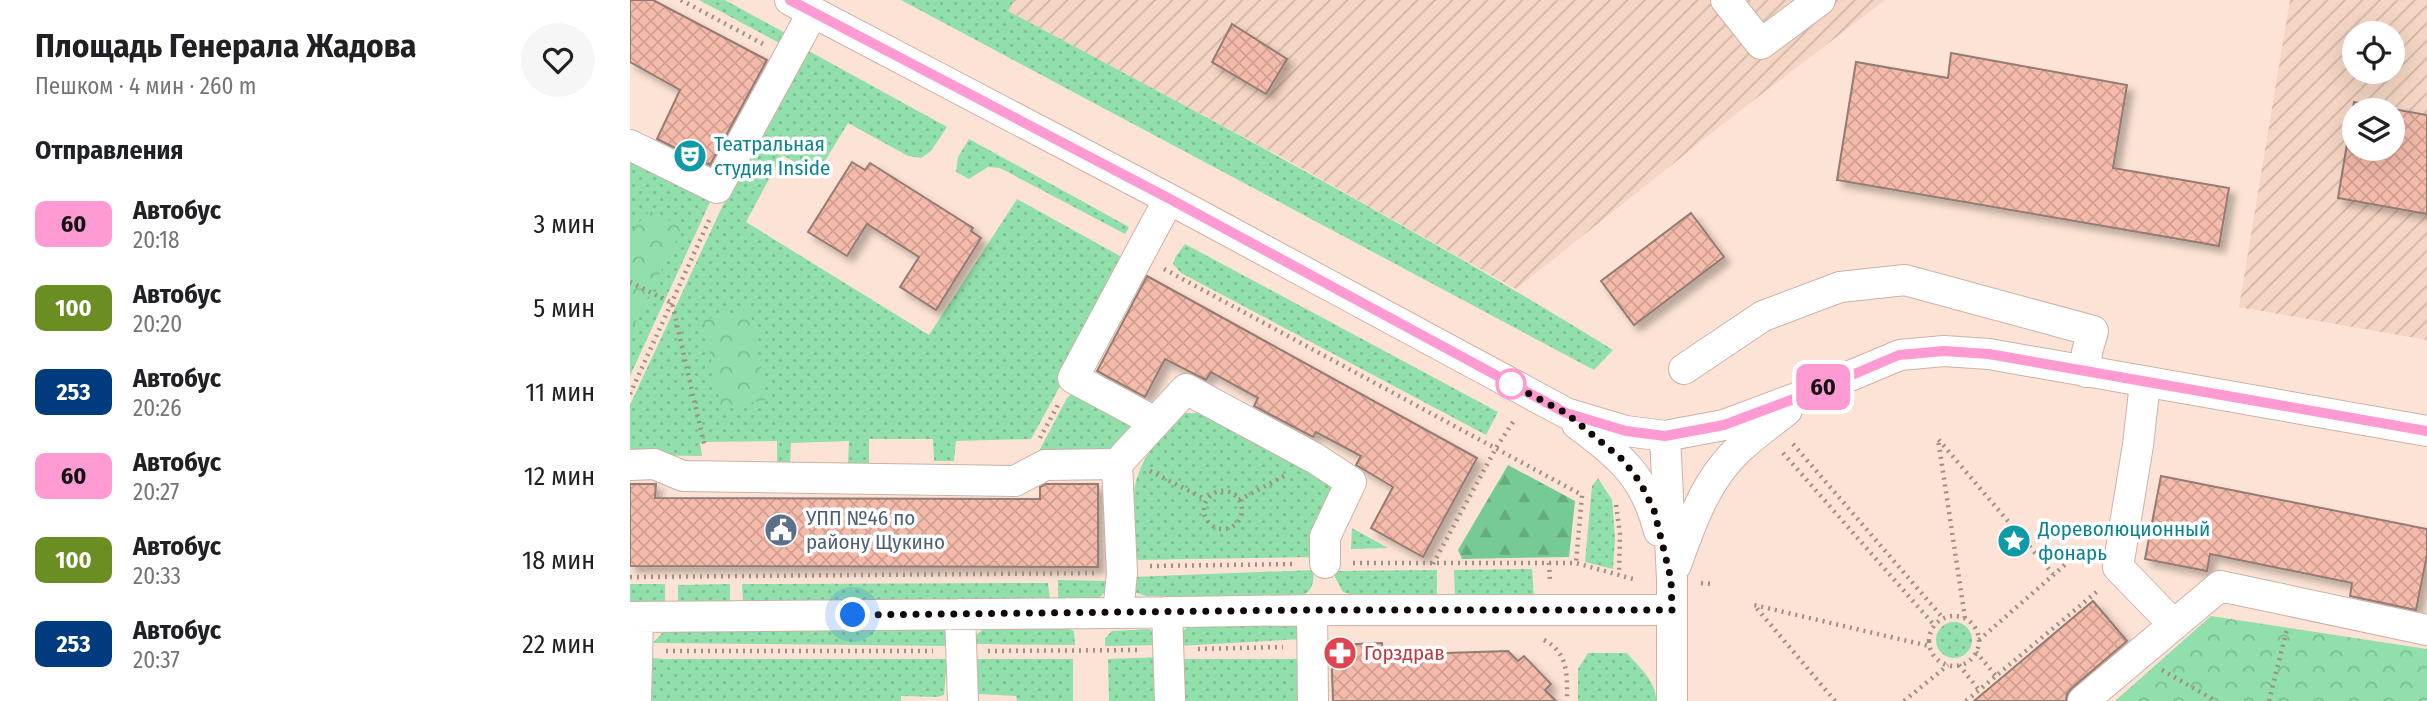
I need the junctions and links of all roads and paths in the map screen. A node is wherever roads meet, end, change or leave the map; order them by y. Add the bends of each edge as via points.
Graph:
1 (681, 0) edge
2 (1727, 0) edge
3 (1820, 0) edge
4 (802, 6) edge
5 (789, 58) junction
6 (630, 145) edge
7 (716, 188) junction
8 (1170, 199) junction
9 (1139, 255) junction
10 (630, 282) edge
11 (672, 303) junction
12 (1684, 369) dead end
13 (2086, 372) junction
14 (1073, 378) junction
15 (2145, 383) junction
16 (630, 394) edge
17 (1807, 394) junction
18 (1566, 413) junction
19 (1515, 419) dead end
20 (1155, 422) junction
21 (2427, 431) edge
22 (1665, 436) junction
23 (1793, 443) dead end
24 (1496, 448) junction
25 (1783, 453) dead end
26 (1316, 459) junction
27 (1120, 461) junction
28 (630, 465) edge
29 (711, 477) junction
30 (1015, 481) junction
31 (1615, 496) dead end
32 (1205, 499) junction
33 (1239, 500) junction
34 (1325, 563) junction
35 (1576, 563) junction
36 (1433, 564) junction
37 (2120, 569) junction
38 (1122, 573) junction
39 (1619, 575) junction
40 (2053, 575) junction
41 (630, 577) edge
42 (1671, 579) junction
43 (1712, 584) dead end
44 (2294, 601) junction
45 (1312, 610) junction
46 (1672, 610) junction
47 (1167, 612) junction
48 (960, 614) junction
49 (1118, 614) junction
50 (634, 617) edge
51 (1943, 618) junction
52 (1965, 618) junction
53 (1934, 625) junction
54 (2174, 625) junction
55 (2427, 629) edge
56 (1541, 638) dead end
57 (1979, 640) junction
58 (1929, 646) junction
59 (1311, 647) junction
60 (1168, 650) junction
61 (960, 651) junction
62 (1976, 652) junction
63 (637, 654) junction
64 (2137, 656) junction
65 (1948, 665) junction
66 (1959, 665) junction
67 (1996, 676) junction
68 (1979, 691) junction
69 (636, 701) edge
70 (962, 701) edge
71 (1170, 701) edge
72 (1313, 701) edge
73 (1567, 701) edge
74 (1672, 701) edge
75 (1835, 701) edge
76 (1904, 701) edge
77 (1966, 701) edge
78 (2083, 701) edge
79 (2216, 701) edge
80 (2269, 701) edge

1 - 5 path
2 - 3 street via 1761,44
4 - 5 street
4 - 8 street
5 - 7 street
6 - 7 street
7 - 11 path via 717,204
8 - 9 street
8 - 18 street
9 - 14 street
9 - 24 path
10 - 11 path
11 - 16 path
11 - 29 path
12 - 13 street via 1763,316 1840,287 1905,280 2093,331
13 - 15 street
13 - 17 street via 1989,354 1944,351 1899,355
14 - 20 street
14 - 30 path
15 - 21 street
15 - 37 street
17 - 22 street via 1724,425
17 - 42 street via 1739,449 1714,479 1692,519
18 - 22 street via 1626,431
18 - 42 street via 1623,460 1640,482 1654,510
19 - 24 path
20 - 26 street via 1186,389
20 - 27 street
22 - 42 street
23 - 51 path
24 - 35 path via 1582,495
24 - 36 path
25 - 53 path
26 - 33 path
26 - 34 street via 1351,482 1325,537
27 - 30 street via 1045,465
27 - 32 path
27 - 38 street
28 - 29 street via 654,464 683,476
29 - 30 street
31 - 39 path
32 - 33 path via 1220,490 1236,494
32 - 33 path via 1203,513 1211,527 1226,530 1240,523 1243,508
34 - 36 path
34 - 38 path via 1132,567
35 - 36 path
35 - 39 path
37 - 40 path via 2083,549
37 - 54 street
37 - 67 path
38 - 41 path
38 - 49 street
39 - 42 path
40 - 52 path via 1938,439
40 - 57 path
42 - 43 path
42 - 46 street
44 - 54 street via 2220,586
44 - 55 street
44 - 80 path
45 - 46 street
45 - 47 street
45 - 59 street
46 - 74 street
47 - 49 street
47 - 60 street
48 - 49 street
48 - 50 street
48 - 61 street
50 - 63 street
51 - 52 path
51 - 53 path
52 - 57 path via 1975,627
53 - 58 path
54 - 64 street
56 - 73 path via 1554,645 1567,668
57 - 62 path
58 - 65 path via 1936,659
58 - 75 path via 1754,605
59 - 60 path
59 - 72 street
60 - 61 path
60 - 71 street
61 - 63 path
61 - 70 street
62 - 66 path
62 - 67 path
63 - 69 street
64 - 78 street
64 - 79 path
65 - 66 path
65 - 76 path
66 - 68 path
67 - 68 path
68 - 77 path

